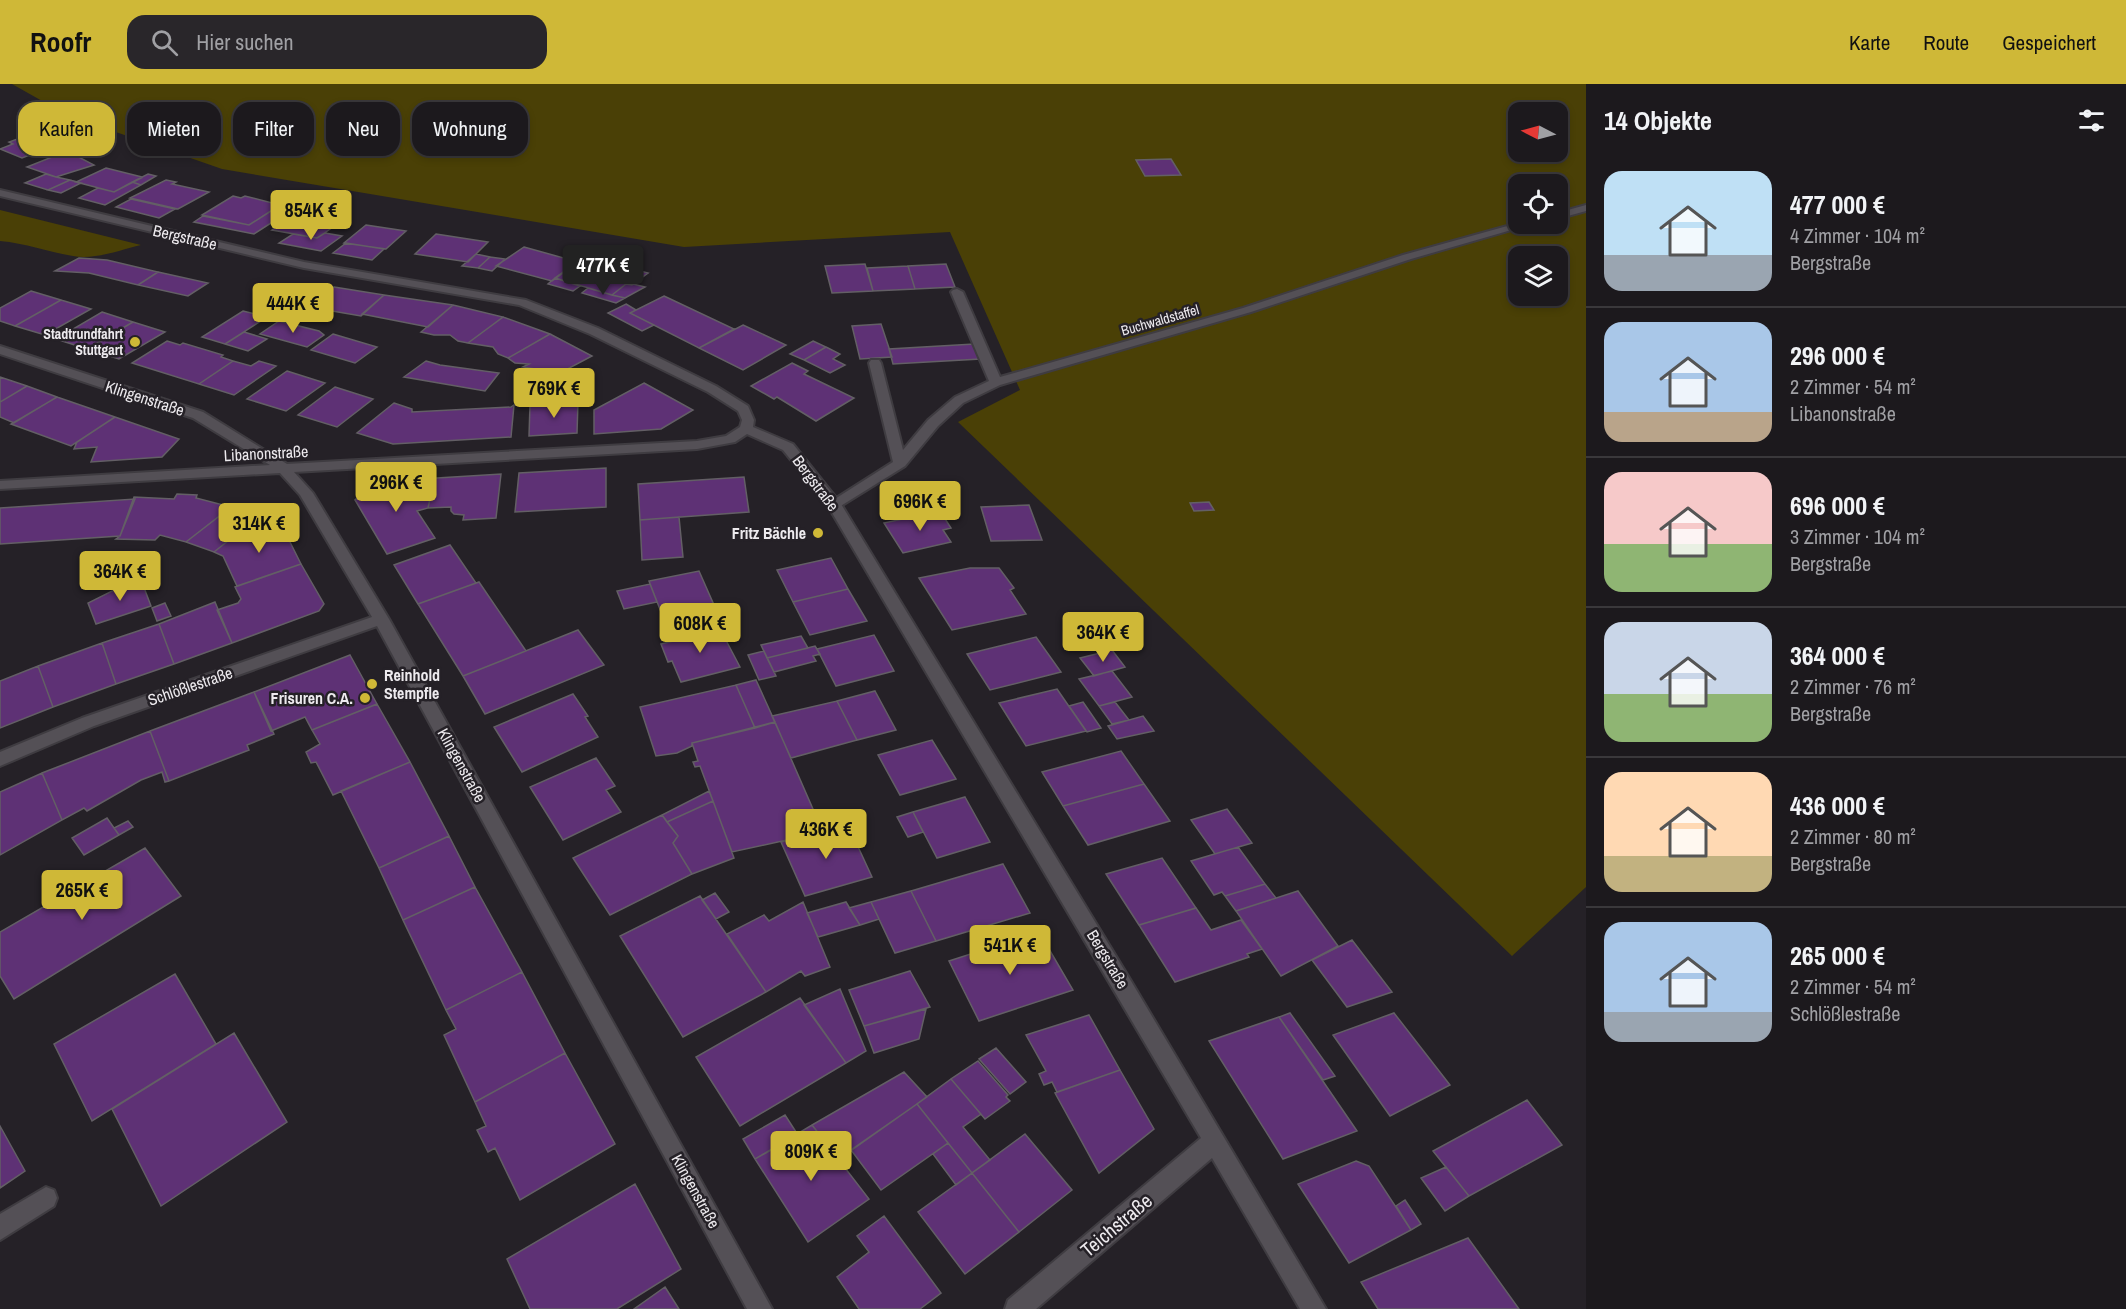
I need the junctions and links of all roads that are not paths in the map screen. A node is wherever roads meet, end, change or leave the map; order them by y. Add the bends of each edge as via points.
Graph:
1 (0, 193) edge
2 (1586, 208) edge
3 (1568, 213) edge
4 (1508, 229) edge
5 (957, 292) dead end
6 (0, 350) edge
7 (875, 363) dead end
8 (996, 382) junction
9 (746, 429) junction
10 (900, 463) junction
11 (283, 468) junction
12 (0, 485) edge
13 (834, 504) junction
14 (381, 619) junction
15 (0, 759) edge
16 (1215, 1141) junction
17 (46, 1198) dead end
18 (0, 1228) edge
19 (760, 1309) edge
20 (1017, 1309) edge
21 (1314, 1309) edge

1 - 9 street, Bergstraße via 304,265 522,302 594,331 712,390 743,410 748,420
2 - 3 street
4 - 8 street, Buchwaldstaffel
5 - 8 street
6 - 11 street, Klingenstraße via 198,415
7 - 10 street
8 - 10 street, Buchwaldstaffel via 959,400 933,423
9 - 11 street, Libanonstraße via 730,439 697,445
9 - 13 street, Bergstraße via 788,447
10 - 13 street, Buchwaldstaffel
11 - 12 street, Libanonstraße
11 - 14 street, Klingenstraße via 306,493
13 - 16 street, Bergstraße
14 - 15 street, Schlößlestraße via 88,722
14 - 19 street, Klingenstraße
16 - 20 street, Teichstraße
16 - 21 street, Bergstraße
17 - 18 street

